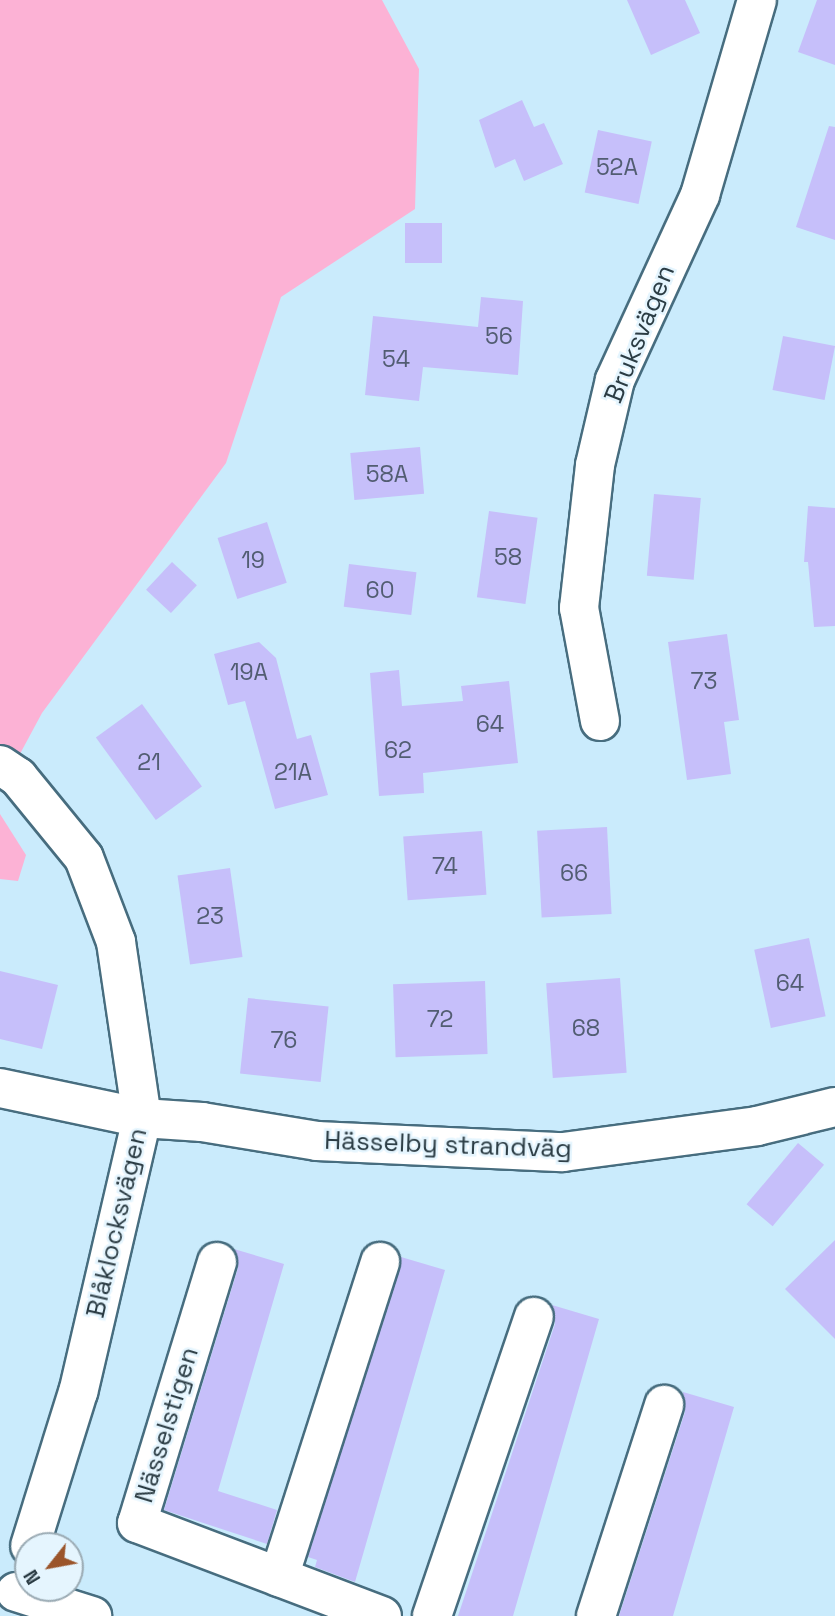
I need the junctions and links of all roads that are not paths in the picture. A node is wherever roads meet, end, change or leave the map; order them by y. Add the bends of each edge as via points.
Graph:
1 (757, 0) edge
2 (600, 721) dead end
3 (0, 765) edge
4 (0, 1088) edge
5 (835, 1107) edge
6 (142, 1118) junction
7 (217, 1262) dead end
8 (380, 1262) dead end
9 (534, 1317) dead end
10 (664, 1405) dead end
11 (34, 1532) edge
12 (279, 1577) junction
13 (12, 1604) edge
14 (92, 1616) edge
15 (382, 1616) edge
16 (432, 1616) edge
17 (596, 1616) edge

1 - 2 street, Bruksvägen via 700,195 615,380 595,465 579,608
3 - 6 street, Blåklocksvägen via 18,777 84,858 116,942
4 - 6 street, Hässelby strandväg
5 - 6 street, Hässelby strandväg via 757,1126 563,1152 317,1141 202,1122
6 - 11 street, Blåklocksvägen via 78,1392
7 - 12 street, Nässelstigen via 137,1523
8 - 12 street
9 - 16 street
10 - 17 street
12 - 15 street, Nässelstigen
13 - 14 street

